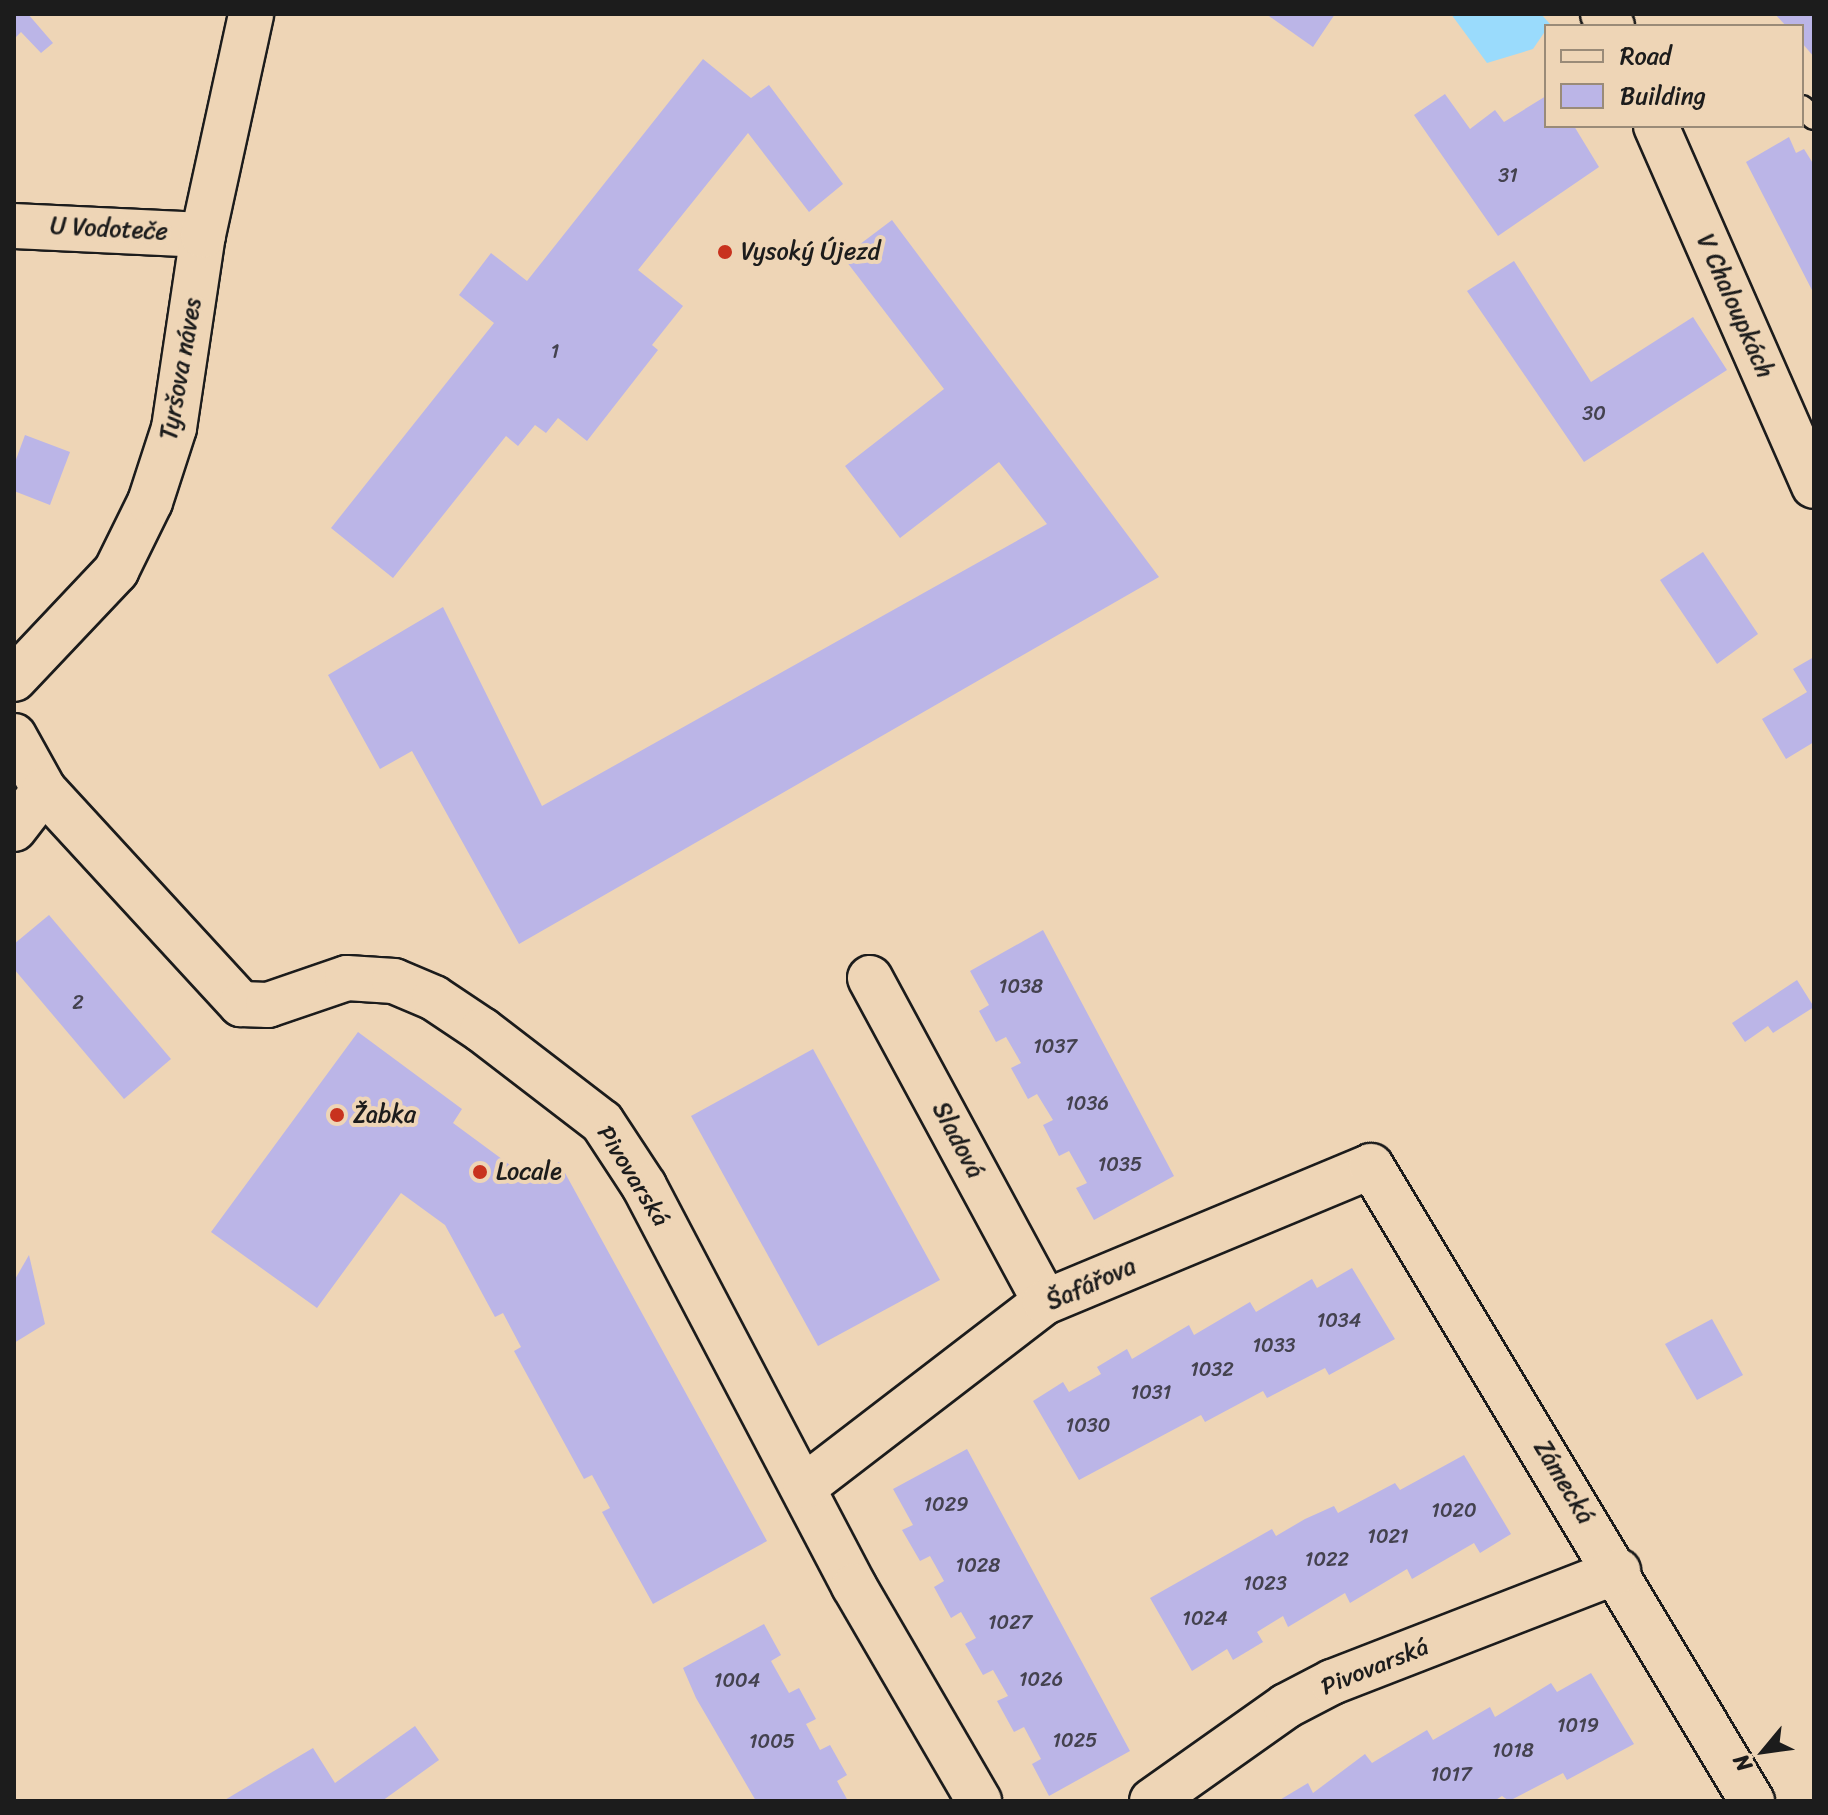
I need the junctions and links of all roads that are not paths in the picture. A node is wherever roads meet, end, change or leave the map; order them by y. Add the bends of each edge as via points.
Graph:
1 (251, 14) edge
2 (1657, 128) edge
3 (14, 226) edge
4 (203, 235) junction
5 (1814, 486) edge
6 (14, 679) edge
7 (14, 736) edge
8 (44, 790) junction
9 (14, 829) edge
10 (870, 978) dead end
11 (1371, 1166) joint
12 (1045, 1302) junction
13 (805, 1486) junction
14 (1618, 1571) junction
15 (979, 1801) edge
16 (1152, 1801) edge
17 (1752, 1801) edge

1 - 4 street, Tyršova náves
2 - 5 street, V Chaloupkách
3 - 4 street, U Vodoteče
4 - 6 street, Tyršova náves via 174,428 150,502 116,571
7 - 8 street
8 - 9 street
8 - 13 street, Pivovarská via 241,1004 268,1005 347,978 394,981 434,998 470,1022 602,1122 644,1186
10 - 12 street, Sladová
11 - 12 street, Šafářova
11 - 14 street, Zámecká
12 - 13 street, Šafářova
13 - 15 street, Pivovarská via 854,1586
14 - 16 street, Pivovarská via 1332,1682 1286,1706
14 - 17 street, Zámecká

